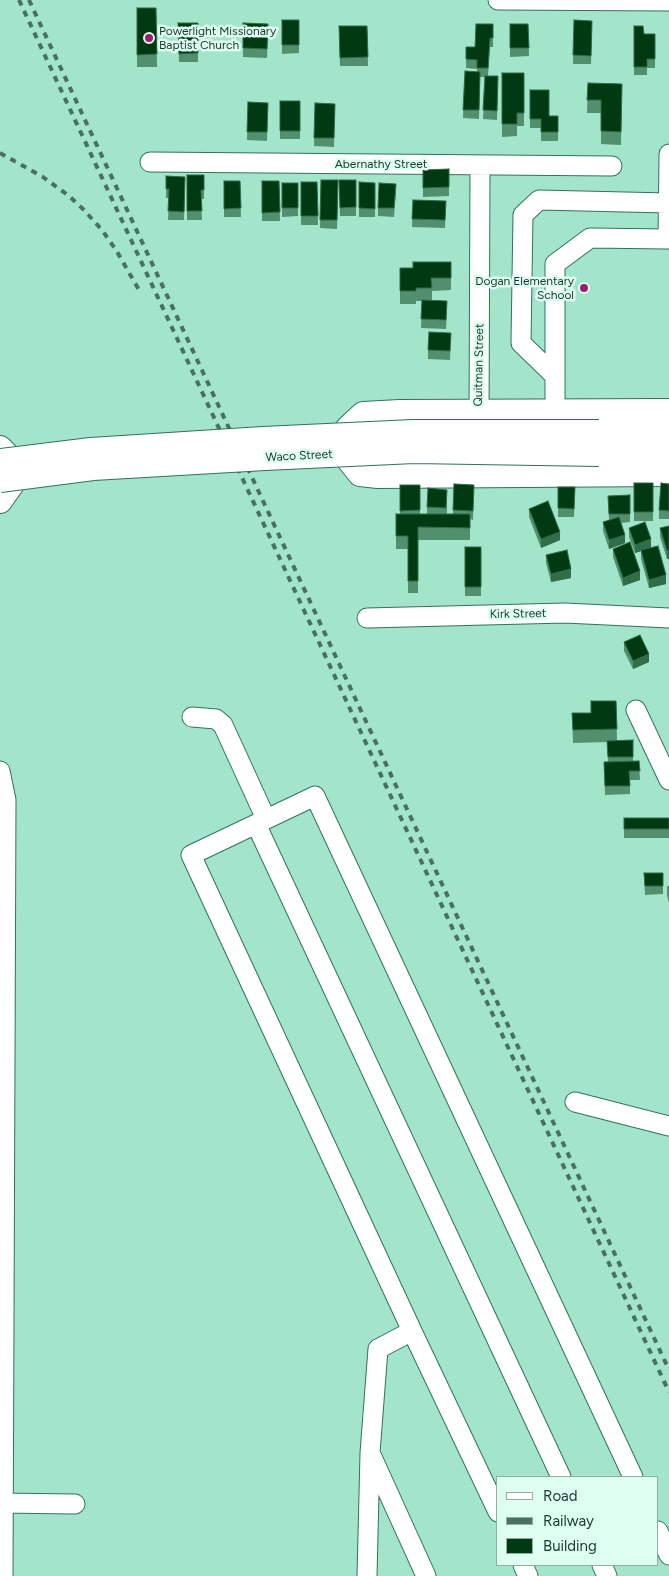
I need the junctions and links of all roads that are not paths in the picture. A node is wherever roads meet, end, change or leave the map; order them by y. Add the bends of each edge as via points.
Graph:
1 (498, 0) edge
2 (669, 1) edge
3 (669, 154) edge
4 (150, 162) dead end
5 (480, 165) junction
6 (612, 166) dead end
7 (668, 202) edge
8 (555, 376) junction
9 (669, 411) edge
10 (555, 412) junction
11 (479, 413) junction
12 (669, 432) edge
13 (599, 443) junction
14 (0, 448) edge
15 (669, 454) edge
16 (0, 461) edge
17 (478, 474) junction
18 (669, 474) edge
19 (0, 480) edge
20 (0, 501) edge
21 (368, 618) dead end
22 (669, 618) edge
23 (636, 710) dead end
24 (192, 717) dead end
25 (0, 771) edge
26 (669, 780) edge
27 (261, 822) junction
28 (3, 908) edge
29 (576, 1102) dead end
30 (3, 1107) edge
31 (669, 1126) edge
32 (1, 1306) edge
33 (412, 1331) junction
34 (370, 1453) junction
35 (561, 1476) edge
36 (633, 1476) edge
37 (1, 1503) edge
38 (75, 1504) dead end
39 (497, 1510) edge
40 (659, 1533) edge
41 (669, 1555) edge
42 (2, 1576) edge
43 (367, 1576) edge
44 (426, 1576) edge

1 - 2 street
3 - 7 street
4 - 5 street, Abernathy Street
5 - 6 street, Abernathy Street
5 - 11 street, Quitman Street
7 - 8 street via 668,239 590,238 555,264
7 - 8 street via 538,200 523,215 521,343
8 - 10 street
9 - 10 main road
10 - 11 main road
11 - 17 street, Quitman Street
11 - 17 main road via 363,414 348,428 348,459 360,474
12 - 13 main road
13 - 15 main road
13 - 16 main road, Waco Street, bridge via 413,432 91,450
13 - 19 main road, Waco Street, bridge via 93,468
14 - 20 main road via 6,454 12,484
17 - 18 main road
21 - 22 street, Kirk Street via 566,613
23 - 26 street
24 - 27 street via 216,719 223,724
25 - 28 street via 6,800
27 - 33 street via 191,855
27 - 35 street
27 - 36 street via 316,796
28 - 30 street
29 - 31 street
30 - 32 street
32 - 37 street
33 - 34 street via 378,1350
33 - 39 street
34 - 43 street
34 - 44 street
37 - 38 street
37 - 42 street
40 - 41 street

